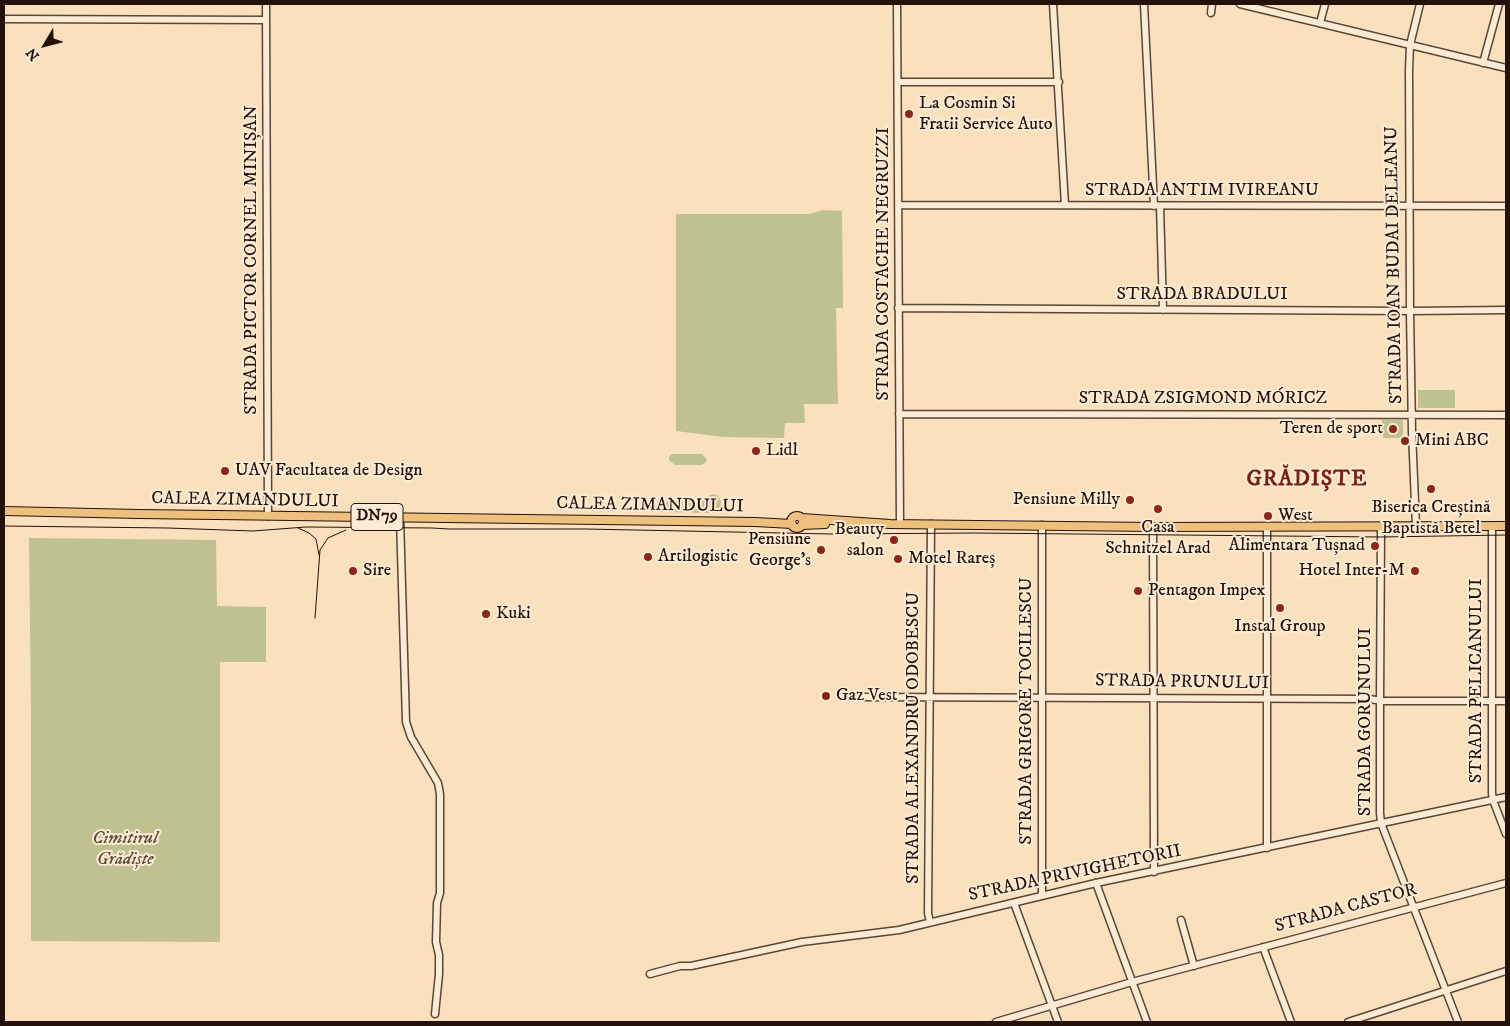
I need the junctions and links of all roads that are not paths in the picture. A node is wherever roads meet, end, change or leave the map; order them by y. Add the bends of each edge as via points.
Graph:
1 (266, 4) edge
2 (897, 4) edge
3 (1053, 4) edge
4 (1144, 4) edge
5 (1212, 4) edge
6 (1240, 4) edge
7 (1325, 4) edge
8 (1420, 4) edge
9 (1499, 4) edge
10 (1211, 13) dead end
11 (4, 20) edge
12 (266, 20) junction
13 (1320, 23) junction
14 (1410, 45) junction
15 (1483, 63) junction
16 (1506, 68) edge
17 (898, 82) junction
18 (1058, 82) junction
19 (1065, 205) junction
20 (898, 206) junction
21 (1157, 206) junction
22 (1409, 206) junction
23 (1506, 206) edge
24 (898, 308) junction
25 (1163, 310) junction
26 (1506, 310) edge
27 (1410, 311) junction
28 (899, 414) junction
29 (1412, 415) junction
30 (1506, 415) edge
31 (4, 511) edge
32 (268, 516) junction
33 (400, 518) junction
34 (900, 524) junction
35 (931, 524) junction
36 (1042, 525) junction
37 (1416, 526) junction
38 (1492, 526) junction
39 (1506, 526) edge
40 (1153, 527) junction
41 (1267, 527) junction
42 (1381, 527) junction
43 (858, 697) dead end
44 (929, 697) junction
45 (1042, 697) junction
46 (1153, 698) junction
47 (1267, 699) junction
48 (1492, 700) junction
49 (1506, 700) edge
50 (1380, 701) junction
51 (1506, 797) edge
52 (1493, 800) junction
53 (1381, 823) junction
54 (1506, 834) edge
55 (1267, 848) junction
56 (1154, 872) junction
57 (1506, 883) edge
58 (1096, 884) junction
59 (1042, 896) junction
60 (1014, 903) junction
61 (1414, 906) junction
62 (1181, 920) dead end
63 (930, 922) junction
64 (1263, 947) junction
65 (1194, 966) junction
66 (1506, 971) edge
67 (650, 974) dead end
68 (1132, 982) junction
69 (1446, 991) junction
70 (1051, 1005) junction
71 (435, 1014) dead end
72 (996, 1022) edge
73 (1058, 1022) edge
74 (1147, 1022) edge
75 (1291, 1022) edge
76 (1348, 1022) edge
77 (1458, 1022) edge

1 - 12 street, STRADA PICTOR CORNEL MINIȘAN
2 - 17 street, STRADA COSTACHE NEGRUZZI
3 - 18 street
4 - 21 street
5 - 10 street
6 - 13 street
7 - 13 street
8 - 14 street, STRADA IOAN BUDAI DELEANU
9 - 15 street
11 - 12 street
12 - 32 street, STRADA PICTOR CORNEL MINIȘAN
13 - 14 street
14 - 15 street
14 - 22 street, STRADA IOAN BUDAI DELEANU
15 - 16 street
17 - 18 street
17 - 20 street, STRADA COSTACHE NEGRUZZI
18 - 19 street
19 - 20 street, STRADA ANTIM IVIREANU
19 - 21 street, STRADA ANTIM IVIREANU
20 - 24 street, STRADA COSTACHE NEGRUZZI
21 - 22 street, STRADA ANTIM IVIREANU
21 - 25 street
22 - 23 street, STRADA ANTIM IVIREANU
22 - 27 street, STRADA IOAN BUDAI DELEANU
24 - 25 street, STRADA BRADULUI
24 - 28 street, STRADA COSTACHE NEGRUZZI
25 - 27 street, STRADA BRADULUI
26 - 27 street, STRADA BRADULUI
27 - 29 street, STRADA IOAN BUDAI DELEANU
28 - 29 street, STRADA ZSIGMOND MÓRICZ
28 - 34 street, STRADA COSTACHE NEGRUZZI
29 - 30 street, STRADA ZSIGMOND MÓRICZ
29 - 37 street, STRADA IOAN BUDAI DELEANU
31 - 32 main road, CALEA ZIMANDULUI / DN79
32 - 33 main road, CALEA ZIMANDULUI / DN79
33 - 34 main road, CALEA ZIMANDULUI / DN79 via 792,521 796,528 802,522
33 - 71 street via 406,722 411,737 438,783 440,794 440,893 436,942 439,974
34 - 35 main road, DN79
35 - 36 main road, DN79
35 - 44 street, STRADA ALEXANDRU ODOBESCU
36 - 40 main road, DN79
36 - 45 street, STRADA GRIGORE TOCILESCU
37 - 38 main road, DN79
37 - 42 main road, DN79
38 - 39 main road, DN79
38 - 48 street, STRADA PELICANULUI
40 - 41 main road, DN79
40 - 46 street
41 - 42 main road, DN79
41 - 47 street
42 - 50 street, STRADA GORUNULUI
43 - 44 street, STRADA PRUNULUI
44 - 45 street, STRADA PRUNULUI
44 - 63 street, STRADA ALEXANDRU ODOBESCU
45 - 46 street, STRADA PRUNULUI
45 - 59 street, STRADA GRIGORE TOCILESCU
46 - 47 street, STRADA PRUNULUI
46 - 56 street
47 - 50 street, STRADA PRUNULUI
47 - 55 street
48 - 49 street, STRADA PRUNULUI
48 - 50 street, STRADA PRUNULUI
48 - 52 street, STRADA PELICANULUI
50 - 53 street, STRADA GORUNULUI
51 - 52 street, STRADA PRIVIGHETORII
52 - 53 street, STRADA PRIVIGHETORII
52 - 54 street, STRADA PELICANULUI
53 - 55 street, STRADA PRIVIGHETORII
53 - 61 street, STRADA GORUNULUI
55 - 56 street, STRADA PRIVIGHETORII
56 - 58 street, STRADA PRIVIGHETORII
57 - 61 street, STRADA CASTOR
58 - 59 street, STRADA PRIVIGHETORII
58 - 68 street
59 - 60 street, STRADA PRIVIGHETORII
60 - 63 street, STRADA PRIVIGHETORII
60 - 70 street
61 - 64 street, STRADA CASTOR
61 - 69 street, STRADA GORUNULUI
62 - 65 street
63 - 67 street, STRADA PRIVIGHETORII via 899,930 802,942
64 - 65 street, STRADA CASTOR
64 - 75 street
65 - 68 street, STRADA CASTOR
66 - 69 street
68 - 70 street, STRADA CASTOR
68 - 74 street
69 - 76 street
69 - 77 street, STRADA GORUNULUI
70 - 72 street, STRADA CASTOR
70 - 73 street

